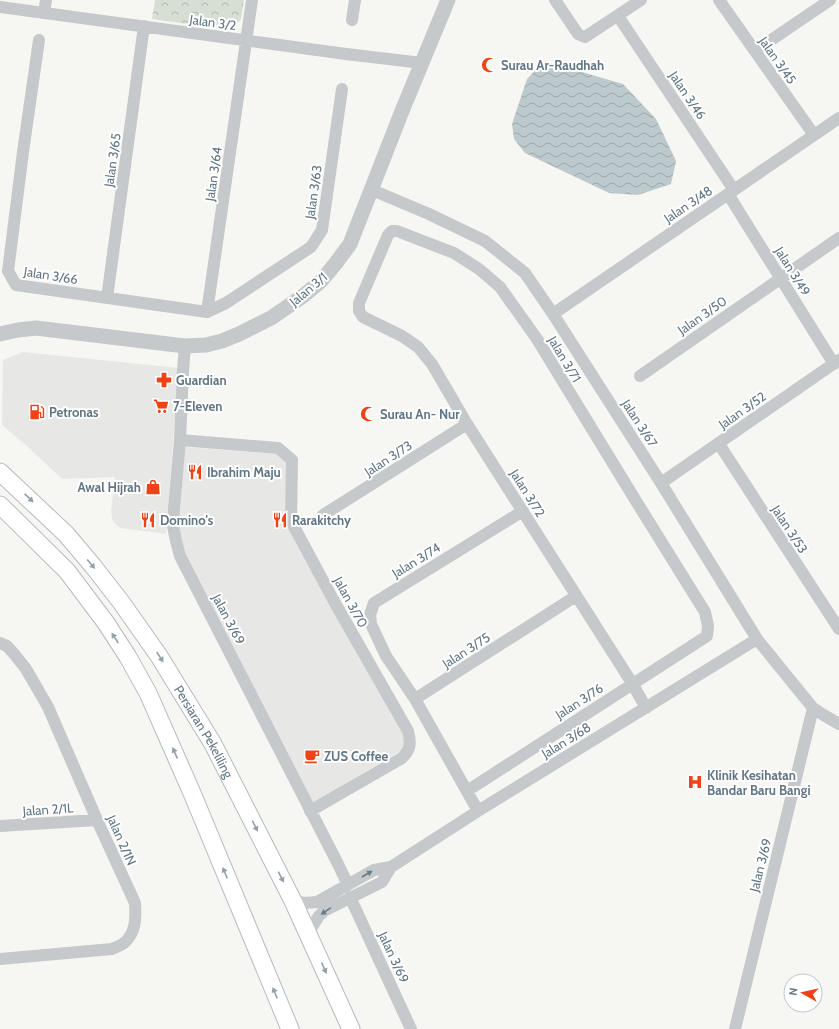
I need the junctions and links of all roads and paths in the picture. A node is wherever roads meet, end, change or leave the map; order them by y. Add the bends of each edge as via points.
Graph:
1 (46, 0) edge
2 (252, 0) edge
3 (355, 0) edge
4 (448, 0) edge
5 (556, 0) edge
6 (641, 0) edge
7 (719, 0) edge
8 (830, 0) edge
9 (0, 7) edge
10 (44, 13) junction
11 (618, 16) junction
12 (352, 20) dead end
13 (144, 26) junction
14 (39, 40) dead end
15 (247, 40) junction
16 (755, 51) junction
17 (422, 63) junction
18 (342, 89) dead end
19 (839, 118) edge
20 (814, 135) junction
21 (372, 190) junction
22 (731, 192) junction
23 (839, 238) edge
24 (781, 278) junction
25 (107, 298) junction
26 (207, 312) junction
27 (553, 314) junction
28 (363, 317) joint
29 (0, 334) edge
30 (186, 346) junction
31 (837, 362) edge
32 (640, 376) dead end
33 (467, 424) junction
34 (180, 440) junction
35 (719, 444) junction
36 (0, 472) edge
37 (662, 483) junction
38 (0, 505) edge
39 (523, 511) junction
40 (324, 515) dead end
41 (576, 596) junction
42 (839, 629) edge
43 (707, 636) joint
44 (757, 639) junction
45 (0, 642) edge
46 (632, 683) junction
47 (415, 699) junction
48 (646, 708) junction
49 (813, 708) junction
50 (839, 724) edge
51 (467, 791) junction
52 (310, 811) junction
53 (478, 811) junction
54 (97, 820) junction
55 (0, 826) edge
56 (391, 867) junction
57 (348, 885) junction
58 (350, 898) junction
59 (293, 902) junction
60 (308, 933) junction
61 (0, 960) edge
62 (290, 1029) edge
63 (351, 1029) edge
64 (411, 1029) edge
65 (735, 1029) edge

1 - 10 street
2 - 15 street, Jalan 3/64
3 - 12 street
4 - 17 street, Jalan 3/1
5 - 11 street via 578,34 585,37
6 - 11 street
7 - 16 street, Jalan 3/45
8 - 16 street
9 - 10 street, Jalan 3/2
10 - 13 street, Jalan 3/2
11 - 22 street, Jalan 3/46
13 - 15 street, Jalan 3/2
13 - 25 street, Jalan 3/65
14 - 25 street, Jalan 3/66 via 8,271 16,285
15 - 17 street, Jalan 3/2
15 - 26 street, Jalan 3/64
16 - 20 street, Jalan 3/45
17 - 21 street, Jalan 3/1
18 - 26 street, Jalan 3/63 via 322,230 311,247 226,303
19 - 20 street, Jalan 3/48
20 - 22 street, Jalan 3/48
21 - 27 street, Jalan 3/67 via 485,240 525,273
21 - 30 street, Jalan 3/1 via 350,244 317,285 271,318 239,334 206,345
22 - 24 street, Jalan 3/49
22 - 27 street, Jalan 3/48
23 - 24 street, Jalan 3/50
24 - 31 street, Jalan 3/49
24 - 32 street, Jalan 3/50
25 - 26 street, Jalan 3/66
27 - 37 street, Jalan 3/67
28 - 33 street, Jalan 3/72 via 418,347 432,364
28 - 43 street, Jalan 3/71 via 359,311 359,303 392,231 397,230 454,253 500,287 537,339 705,612
29 - 30 street, Jalan 3/1 via 36,328
30 - 34 street, Jalan 3/69
31 - 35 street, Jalan 3/52
33 - 39 street, Jalan 3/72
33 - 40 street, Jalan 3/73
34 - 52 street, Jalan 3/69 via 173,526 180,556
34 - 52 street, Jalan 3/70 via 278,448 292,460 292,521 335,603 408,730 410,746 402,758
35 - 37 street, Jalan 3/52
35 - 42 street, Jalan 3/53
36 -> 59 main road, Persiaran Pekeliling via 66,534 112,590 159,656 213,744
37 - 44 street, Jalan 3/67
62 -> 38 main road via 148,693 106,623 67,572
39 - 41 street, Jalan 3/72
39 - 47 street, Jalan 3/74 via 374,603 370,615 371,624 386,656
41 - 46 street, Jalan 3/72
41 - 47 street, Jalan 3/75
43 - 46 street, Jalan 3/76
44 - 48 street, Jalan 3/68
44 - 49 street, Jalan 3/67
45 - 54 street, Jalan 2/1N via 7,646 22,664 48,707
46 - 48 street, Jalan 3/72
46 - 51 street, Jalan 3/76
47 - 51 street
48 - 53 street, Jalan 3/68
49 - 50 street, Jalan 3/67
49 - 65 street, Jalan 3/69
51 - 53 street
52 - 57 street, Jalan 3/69
53 - 56 street, Jalan 3/68
54 - 55 street, Jalan 2/1L
54 - 61 street, Jalan 2/1N via 135,903 136,916 130,937 112,949
57 -> 56 street, Jalan 3/68 via 374,870
56 - 58 street, Jalan 3/68 via 382,882
57 - 59 street, Jalan 3/68 via 317,902
58 -> 60 street, Jalan 3/68 via 324,911
58 - 64 street, Jalan 3/69
59 - 60 main road, Persiaran Pekeliling
60 -> 63 main road, Persiaran Pekeliling

